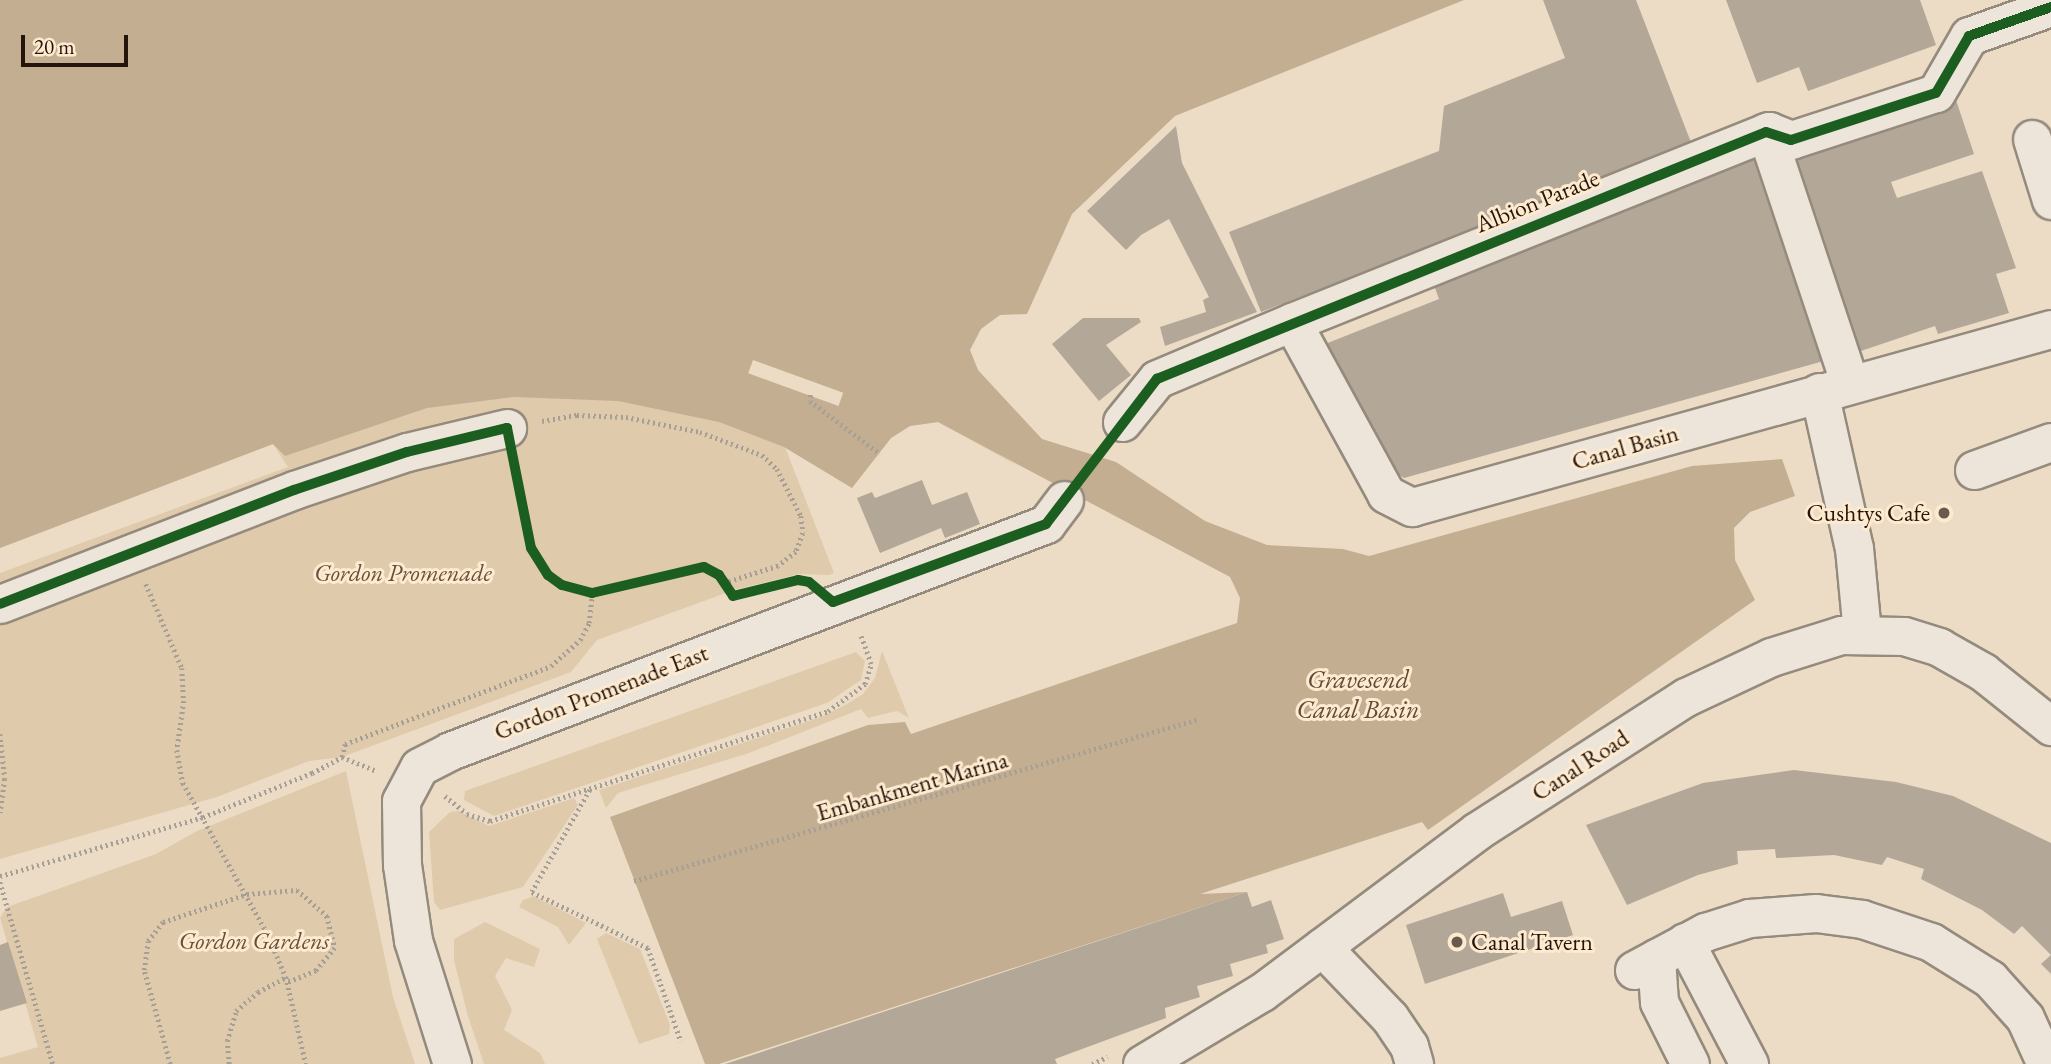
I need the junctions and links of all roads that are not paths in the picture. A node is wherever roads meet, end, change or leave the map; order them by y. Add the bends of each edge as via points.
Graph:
1 (2051, 7) edge
2 (1766, 132) junction
3 (2032, 139) dead end
4 (2051, 200) edge
5 (1292, 322) junction
6 (2051, 329) edge
7 (1835, 388) junction
8 (1122, 422) dead end
9 (507, 428) road end
10 (2051, 442) edge
11 (1974, 470) dead end
12 (1064, 500) dead end
13 (0, 604) edge
14 (1863, 633) junction
15 (2051, 726) edge
16 (1322, 947) junction
17 (1658, 957) junction
18 (452, 1064) edge
19 (1142, 1064) edge
20 (1414, 1064) edge
21 (1690, 1064) edge
22 (1749, 1064) edge
23 (2046, 1064) edge

1 - 2 street via 1969,36 1936,93 1791,140
2 - 5 street, Albion Parade
2 - 7 street
3 - 4 street
5 - 7 street, Canal Basin via 1386,494 1412,507
5 - 8 street, Albion Parade via 1157,379
6 - 7 street, Canal Basin
7 - 14 street
9 - 13 street via 407,452 294,490
10 - 11 street
12 - 18 street, Gordon Promenade East via 1046,524 450,751 411,776 399,814 410,926
14 - 15 street, Canal Road via 1894,634 1939,647 1993,679
14 - 16 street, Canal Road via 1794,649 1700,689 1420,870
16 - 19 street, Canal Road via 1242,1006
16 - 20 street via 1390,1017 1409,1046
17 - 21 street via 1659,1002
17 - 22 street
17 - 23 street via 1726,925 1790,913 1838,914 1891,926 1931,942 1996,984 2025,1018

